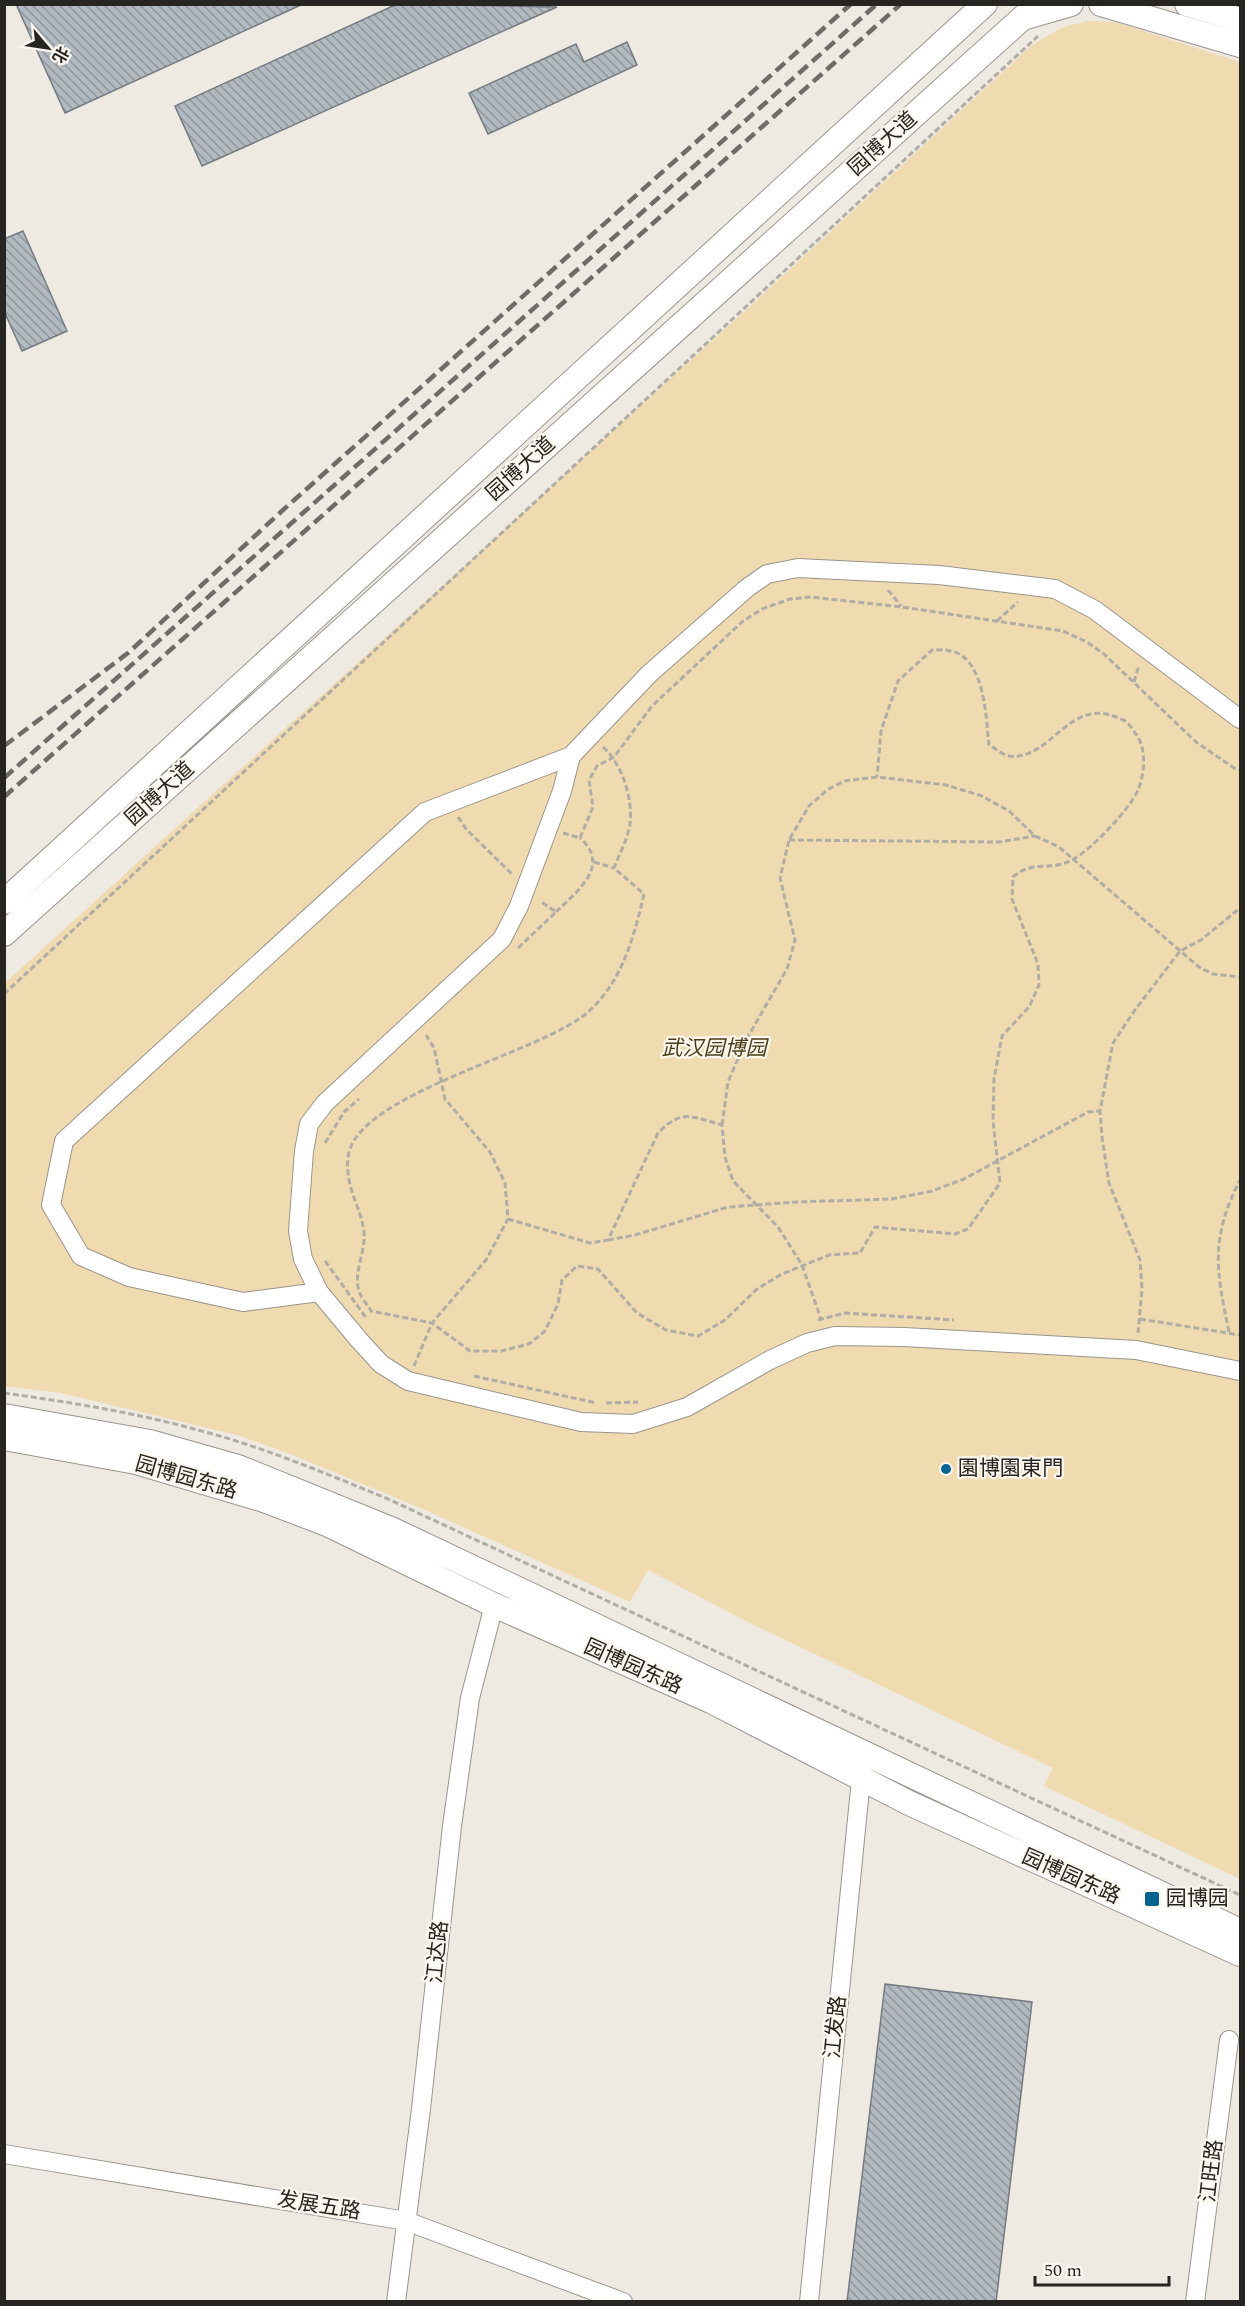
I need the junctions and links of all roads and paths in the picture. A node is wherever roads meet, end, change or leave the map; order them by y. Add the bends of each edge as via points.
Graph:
1 (985, 4) edge
2 (1071, 4) edge
3 (1101, 4) edge
4 (1187, 4) edge
5 (1031, 11) edge
6 (1240, 20) edge
7 (1045, 32) dead end
8 (1240, 45) edge
9 (1020, 600) dead end
10 (997, 621) junction
11 (1141, 658) dead end
12 (1134, 682) junction
13 (1240, 719) edge
14 (572, 756) junction
15 (614, 757) junction
16 (1240, 770) edge
17 (876, 777) junction
18 (448, 803) junction
19 (559, 831) dead end
20 (1035, 836) junction
21 (580, 838) junction
22 (789, 840) junction
23 (1073, 860) junction
24 (594, 862) junction
25 (614, 868) junction
26 (525, 890) junction
27 (4, 902) edge
28 (1240, 908) edge
29 (556, 912) junction
30 (4, 934) edge
31 (1180, 951) junction
32 (513, 953) dead end
33 (1240, 977) edge
34 (4, 994) edge
35 (435, 1027) dead end
36 (426, 1035) junction
37 (418, 1043) dead end
38 (440, 1082) junction
39 (361, 1097) dead end
40 (1100, 1111) junction
41 (722, 1125) junction
42 (323, 1152) dead end
43 (998, 1161) junction
44 (1240, 1180) edge
45 (756, 1203) junction
46 (508, 1219) junction
47 (608, 1240) junction
48 (322, 1257) dead end
49 (801, 1265) junction
50 (319, 1292) junction
51 (821, 1319) junction
52 (1140, 1319) junction
53 (962, 1321) dead end
54 (369, 1322) dead end
55 (812, 1322) dead end
56 (432, 1323) junction
57 (1127, 1332) dead end
58 (1229, 1332) junction
59 (1240, 1335) edge
60 (824, 1339) junction
61 (408, 1359) dead end
62 (415, 1363) junction
63 (426, 1366) dead end
64 (1240, 1371) edge
65 (471, 1376) dead end
66 (408, 1381) junction
67 (643, 1402) dead end
68 (4, 1416) edge
69 (4, 1438) edge
70 (494, 1605) junction
71 (864, 1753) junction
72 (861, 1779) junction
73 (1240, 1930) edge
74 (1240, 1954) edge
75 (1229, 2040) dead end
76 (4, 2154) edge
77 (406, 2221) junction
78 (396, 2301) edge
79 (623, 2301) edge
80 (809, 2301) edge
81 (1195, 2301) edge

1 - 27 main road, 园博大道
2 - 5 main road
3 - 8 main road
4 - 6 main road
5 - 30 main road, 园博大道
7 - 34 path
9 - 10 path
10 - 12 path via 1063,631 1087,642
10 - 15 path via 822,598 790,599 743,621 652,706
11 - 12 path
12 - 16 path via 1196,742
13 - 14 street via 1095,610 1055,589 939,575 798,568 767,574 747,588 649,674
14 - 18 street
14 - 26 street
15 - 21 path via 597,766 589,780 593,807
15 - 25 path via 628,795 630,824
17 - 20 path via 946,785 982,796 1009,811
17 - 22 path via 844,781 827,790 809,806
17 - 23 path via 881,731 898,681 933,650 953,651 971,663 982,690 989,745 1008,756 1030,754 1078,717 1104,713 1126,720 1141,740 1144,770 1137,791 1117,818
18 - 26 path via 467,830
18 - 50 street via 425,812 64,1141 51,1205 81,1256 129,1277 243,1302
19 - 21 path
20 - 22 path via 999,842
20 - 23 path via 1059,847
21 - 24 path via 589,846
22 - 41 path via 780,878 795,940 787,969 746,1040 728,1082
23 - 31 path
23 - 43 path via 1054,866 1025,867 1013,878 1012,899 1038,964 1039,986 1029,1007 1002,1036 994,1079
24 - 25 path
24 - 29 path via 588,880
25 - 38 path via 644,894 633,940 616,977 588,1012 558,1030
26 - 29 path
26 - 50 street via 502,939 325,1102 309,1124 303,1151 298,1231 303,1259
28 - 31 path
29 - 32 path
31 - 33 path via 1213,974
31 - 40 path via 1113,1043
35 - 36 path
36 - 37 path
36 - 38 path via 434,1048
38 - 46 path via 445,1099 495,1162 505,1183
38 - 56 path via 359,1131 348,1155 348,1183 364,1233 359,1291 371,1311
39 - 42 path via 344,1112
40 - 43 path via 1088,1112
40 - 52 path via 1109,1183 1140,1260
41 - 45 path via 725,1157 733,1181
41 - 47 path via 683,1115 658,1133
43 - 45 path via 932,1191 892,1199
43 - 49 path via 1000,1183 968,1229 955,1234 875,1227 860,1253 829,1255
44 - 58 path via 1218,1248 1217,1266
45 - 47 path
45 - 49 path via 778,1227
46 - 47 path via 590,1243
46 - 56 path via 486,1260
48 - 54 path
49 - 51 path
49 - 56 path via 757,1288 725,1320 698,1336 666,1330 637,1313 598,1269 577,1266 562,1280 558,1304 545,1332 529,1344 501,1351 470,1351
50 - 66 street via 381,1364
51 - 53 path via 845,1313
51 - 55 path
51 - 60 path
52 - 57 path via 1138,1332
52 - 58 path
56 - 62 path
58 - 59 path
60 - 64 street via 904,1337 1136,1350
60 - 66 street via 770,1360 687,1407 633,1424 581,1422
61 - 62 path
62 - 63 path
62 - 66 path
65 - 67 path via 594,1403
68 - 71 main road, 园博园东路 via 150,1442 238,1467 392,1529
69 - 70 main road, 园博园东路 via 136,1462 264,1500 365,1541
70 - 72 main road, 园博园东路 via 711,1701
70 - 77 street, 江达路 via 470,1698
71 - 72 street, 江发路
71 - 73 main road, 园博园东路
72 - 74 main road, 园博园东路
72 - 80 street, 江发路
75 - 81 street, 江旺路
76 - 77 street, 发展五路
77 - 78 street, 江达路
77 - 79 street, 发展五路

